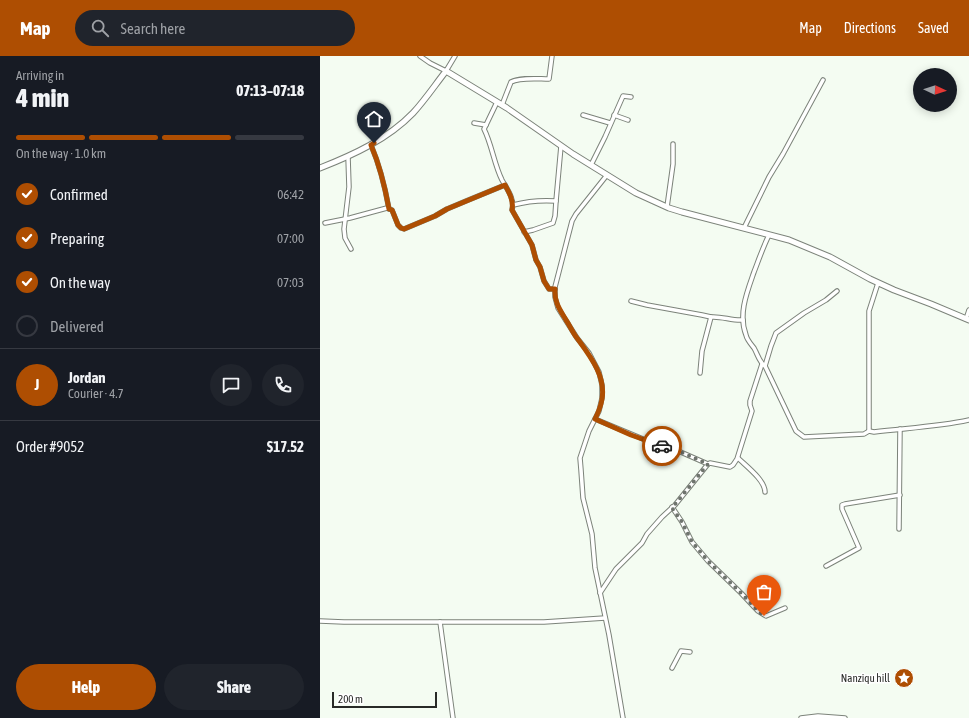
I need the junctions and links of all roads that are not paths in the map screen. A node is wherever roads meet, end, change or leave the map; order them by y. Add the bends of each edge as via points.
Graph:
1 (420, 56) edge
2 (455, 56) edge
3 (552, 56) edge
4 (446, 71) junction
5 (822, 80) dead end
6 (630, 97) dead end
7 (497, 102) junction
8 (502, 106) junction
9 (583, 115) dead end
10 (614, 115) junction
11 (628, 120) dead end
12 (610, 123) junction
13 (474, 124) dead end
14 (486, 125) junction
15 (673, 144) dead end
16 (371, 145) junction
17 (561, 146) junction
18 (348, 157) junction
19 (591, 165) junction
20 (320, 168) edge
21 (607, 175) junction
22 (505, 185) junction
23 (556, 201) junction
24 (513, 205) junction
25 (667, 207) junction
26 (389, 209) junction
27 (345, 219) junction
28 (325, 223) dead end
29 (744, 228) junction
30 (524, 232) junction
31 (770, 235) junction
32 (351, 249) dead end
33 (878, 283) junction
34 (555, 289) junction
35 (837, 291) dead end
36 (631, 301) dead end
37 (969, 310) edge
38 (711, 317) junction
39 (743, 320) junction
40 (968, 320) edge
41 (764, 365) junction
42 (700, 373) dead end
43 (595, 419) junction
44 (969, 420) edge
45 (900, 429) junction
46 (869, 431) junction
47 (738, 458) junction
48 (708, 464) junction
49 (765, 492) dead end
50 (900, 495) junction
51 (672, 508) junction
52 (899, 529) dead end
53 (826, 566) dead end
54 (600, 592) junction
55 (785, 608) dead end
56 (605, 618) junction
57 (320, 621) edge
58 (440, 622) junction
59 (690, 652) dead end
60 (672, 668) dead end
61 (453, 718) edge
62 (623, 718) edge
63 (801, 718) edge
64 (845, 718) edge

1 - 4 street
2 - 4 street
3 - 8 street via 549,79 510,82
4 - 7 street
4 - 16 street via 412,113
5 - 29 street
6 - 10 street via 623,96
7 - 8 street
7 - 14 street
8 - 17 street
9 - 12 street
10 - 11 street
10 - 12 street
12 - 19 street
13 - 14 street
14 - 22 street via 484,129
15 - 25 street
16 - 18 street
16 - 26 street via 384,182
17 - 19 street
17 - 23 street
18 - 20 street
18 - 27 street via 349,188
19 - 21 street
21 - 25 street via 636,193
21 - 34 street via 574,217
22 - 24 street
22 - 26 street via 404,229 398,225 392,210
23 - 24 street via 530,201
23 - 30 street via 553,223
24 - 30 street via 512,210
25 - 29 street
26 - 27 street
27 - 28 street
27 - 32 street via 345,238
29 - 31 street
30 - 34 street via 532,245 544,281 549,289
31 - 33 street via 830,257
31 - 39 street via 747,292
33 - 40 street
33 - 46 street via 869,311
34 - 43 street via 554,297 558,308 599,372 602,398
35 - 41 street via 776,333
36 - 38 street
37 - 40 street
38 - 39 street
38 - 42 street via 702,351
39 - 41 street via 746,336
41 - 46 street via 796,432 804,437 864,434
41 - 47 street via 750,401 752,411
43 - 48 street
43 - 54 street via 580,458 583,498 592,534
44 - 45 street via 932,427
45 - 46 street
45 - 50 street
47 - 48 street via 730,467
47 - 49 street via 754,473
48 - 51 street
50 - 52 street
50 - 53 street via 842,505 859,548
51 - 54 street via 616,569
51 - 55 street via 692,542 758,611 766,616
54 - 56 street
56 - 58 street via 544,622
56 - 62 street
57 - 58 street
58 - 61 street
59 - 60 street via 681,651
63 - 64 street

